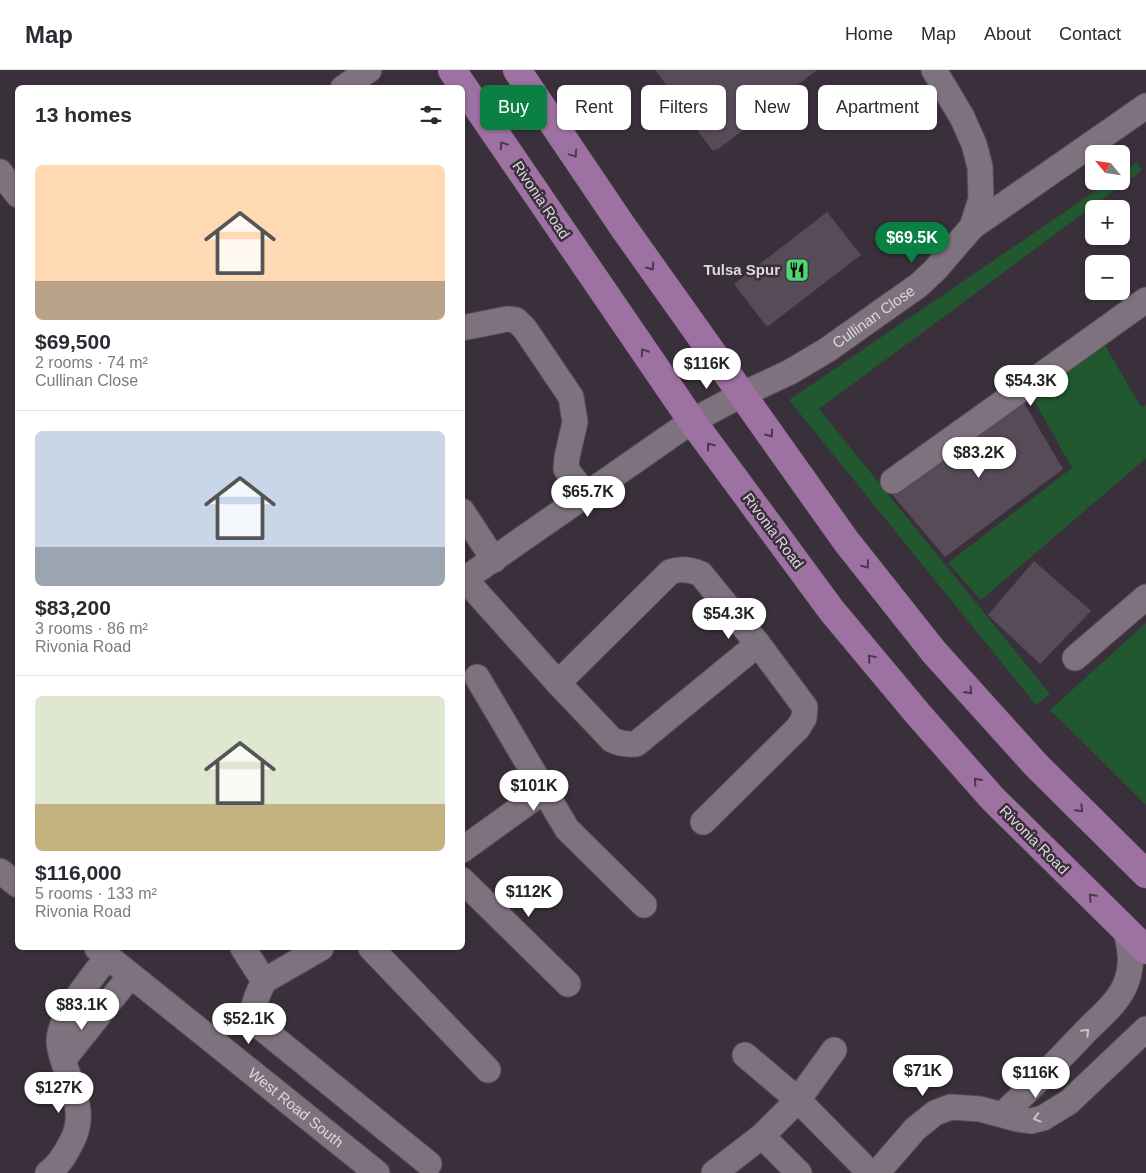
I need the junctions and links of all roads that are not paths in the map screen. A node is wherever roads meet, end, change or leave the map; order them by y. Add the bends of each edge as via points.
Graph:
1 (370, 70) edge
2 (452, 70) edge
3 (517, 70) edge
4 (934, 70) edge
5 (348, 85) edge
6 (462, 85) edge
7 (465, 89) edge
8 (1146, 106) edge
9 (0, 172) edge
10 (15, 191) edge
11 (972, 227) junction
12 (1146, 300) edge
13 (465, 327) edge
14 (741, 395) junction
15 (692, 421) junction
16 (894, 481) dead end
17 (586, 495) junction
18 (465, 516) edge
19 (494, 560) junction
20 (465, 578) edge
21 (465, 580) edge
22 (1146, 597) edge
23 (758, 644) junction
24 (1075, 658) dead end
25 (477, 678) dead end
26 (558, 683) junction
27 (545, 790) junction
28 (703, 822) dead end
29 (465, 849) edge
30 (1146, 874) edge
31 (465, 883) edge
32 (644, 905) dead end
33 (1126, 931) junction
34 (244, 950) edge
35 (318, 950) edge
36 (373, 950) edge
37 (1146, 950) edge
38 (102, 952) edge
39 (130, 976) junction
40 (264, 981) junction
41 (568, 984) dead end
42 (1146, 1029) edge
43 (834, 1050) dead end
44 (745, 1055) dead end
45 (63, 1060) junction
46 (488, 1070) dead end
47 (798, 1100) junction
48 (1003, 1114) junction
49 (762, 1136) junction
50 (429, 1164) dead end
51 (48, 1173) edge
52 (377, 1173) edge
53 (714, 1173) edge
54 (799, 1173) edge
55 (870, 1173) edge
56 (877, 1173) edge

1 - 5 street
6 -> 2 main road, Rivonia Road
3 -> 14 main road
4 - 11 street, Cullinan Close via 962,117 980,167 981,199
15 -> 7 main road, Rivonia Road
8 - 11 street
9 - 10 street
11 - 14 street, Cullinan Close via 919,285 826,350 790,372
12 - 16 street
13 - 17 street via 507,319 516,320 525,329 571,397 575,422 566,469
14 - 15 street, Cullinan Close
14 -> 30 main road via 846,541 934,652 1036,765
15 - 17 street, Cullinan Close
33 -> 15 main road, Rivonia Road via 992,798 918,714 832,612
17 - 19 street, Cullinan Close
18 - 19 street
19 - 20 street, Cullinan Close
21 - 26 street
22 - 24 street
23 - 26 street via 636,744 620,744 612,740
23 - 26 street via 701,574 692,569 676,570 670,572
23 - 28 street via 805,707 804,718 798,728
25 - 27 street
27 - 29 street
27 - 32 street via 567,828
31 - 41 street
33 - 37 main road, Rivonia Road
48 -> 33 street via 1117,999 1127,982 1130,968
34 - 40 street
35 - 40 street
36 - 46 street
38 - 39 street, West Road South
38 - 45 street via 61,1028 59,1042
39 - 45 street
39 - 52 street, West Road South
40 - 50 street via 254,1005 253,1015 258,1025
42 -> 48 street via 1069,1102 1043,1118 1031,1121
43 - 47 street
44 - 47 street
45 - 51 street via 79,1109 79,1124 67,1152
47 - 49 street
47 - 55 street
48 - 56 street via 951,1107 935,1113 915,1129
49 - 53 street
49 - 54 street

